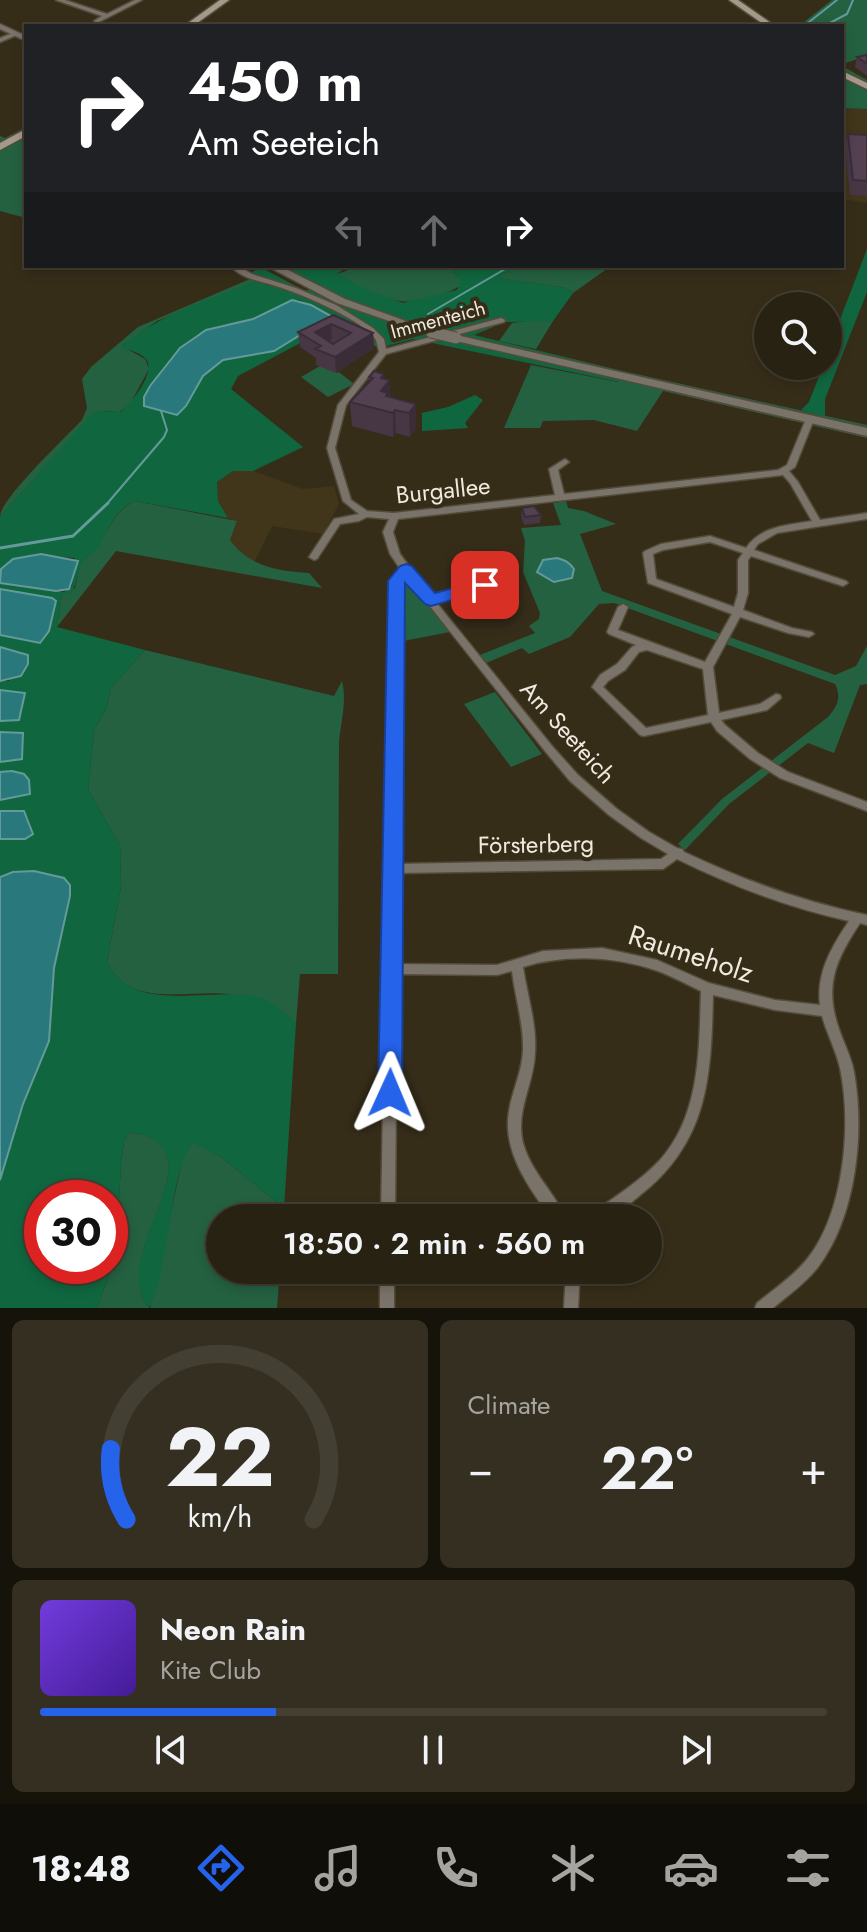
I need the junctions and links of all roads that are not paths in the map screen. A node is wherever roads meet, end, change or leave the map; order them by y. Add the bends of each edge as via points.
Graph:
1 (59, 0) edge
2 (137, 0) edge
3 (225, 0) edge
4 (733, 0) edge
5 (107, 16) junction
6 (97, 21) dead end
7 (191, 24) edge
8 (768, 24) edge
9 (0, 26) edge
10 (15, 34) junction
11 (24, 38) edge
12 (0, 40) edge
13 (844, 75) edge
14 (867, 86) edge
15 (24, 133) edge
16 (0, 147) edge
17 (237, 268) edge
18 (276, 268) edge
19 (501, 320) dead end
20 (383, 352) junction
21 (810, 419) junction
22 (867, 432) edge
23 (565, 462) dead end
24 (785, 472) junction
25 (560, 498) junction
26 (347, 501) junction
27 (367, 514) junction
28 (394, 516) junction
29 (867, 516) edge
30 (337, 521) junction
31 (817, 522) junction
32 (388, 532) junction
33 (748, 551) junction
34 (314, 557) dead end
35 (406, 570) junction
36 (843, 583) dead end
37 (431, 600) junction
38 (623, 607) dead end
39 (507, 608) dead end
40 (738, 612) junction
41 (809, 634) dead end
42 (647, 646) junction
43 (708, 667) junction
44 (776, 698) dead end
45 (714, 718) junction
46 (867, 807) edge
47 (678, 852) junction
48 (391, 869) junction
49 (862, 919) edge
50 (517, 966) junction
51 (392, 969) junction
52 (707, 988) junction
53 (827, 1011) junction
54 (388, 1204) edge
55 (550, 1204) edge
56 (615, 1204) edge
57 (387, 1284) edge
58 (572, 1284) edge
59 (387, 1308) edge
60 (571, 1308) edge
61 (762, 1308) edge

1 - 5 street
2 - 5 street
3 - 7 main road
4 - 8 main road
5 - 6 street
9 - 10 street
10 - 11 street
10 - 12 street
13 - 14 main road
15 - 16 main road
17 - 20 street via 362,323 380,339
18 - 21 street, bridge via 341,301 431,332
19 - 20 street, Immenteich
20 - 26 street via 342,405 332,442
21 - 22 street
21 - 24 street
23 - 25 street via 553,469
24 - 25 street, Burgallee
24 - 31 street
25 - 28 street, Burgallee
26 - 27 street, Burgallee
26 - 30 street
27 - 28 street, Burgallee
27 - 30 street
27 - 32 street, Am Seeteich
28 - 32 street
29 - 31 street
30 - 34 street
31 - 33 street via 763,535
32 - 35 street, Am Seeteich
33 - 36 street
33 - 40 street
33 - 40 street via 710,539 648,553 651,581
35 - 37 street, Am Seeteich
35 - 48 street via 396,581
37 - 39 street via 485,585
37 - 47 street, Am Seeteich via 584,787 616,814
38 - 42 street via 612,632
40 - 41 street
40 - 43 street
42 - 43 street
42 - 45 street via 636,649 597,687 644,732
43 - 45 street
44 - 45 street via 763,707
45 - 46 street via 769,766
47 - 48 street, Försterberg via 663,864
47 - 49 street, Am Seeteich via 763,892
48 - 51 street
49 - 53 street via 829,962
50 - 51 street, Raumeholz via 469,972
50 - 52 street, Raumeholz via 543,956 602,953 657,965
50 - 55 street via 529,1065 515,1111 515,1132 530,1172
51 - 54 street
52 - 53 street, Raumeholz
52 - 56 street via 705,1062 686,1131 655,1174
53 - 61 street via 851,1096 839,1210 830,1237 812,1264
57 - 59 street
58 - 60 street

